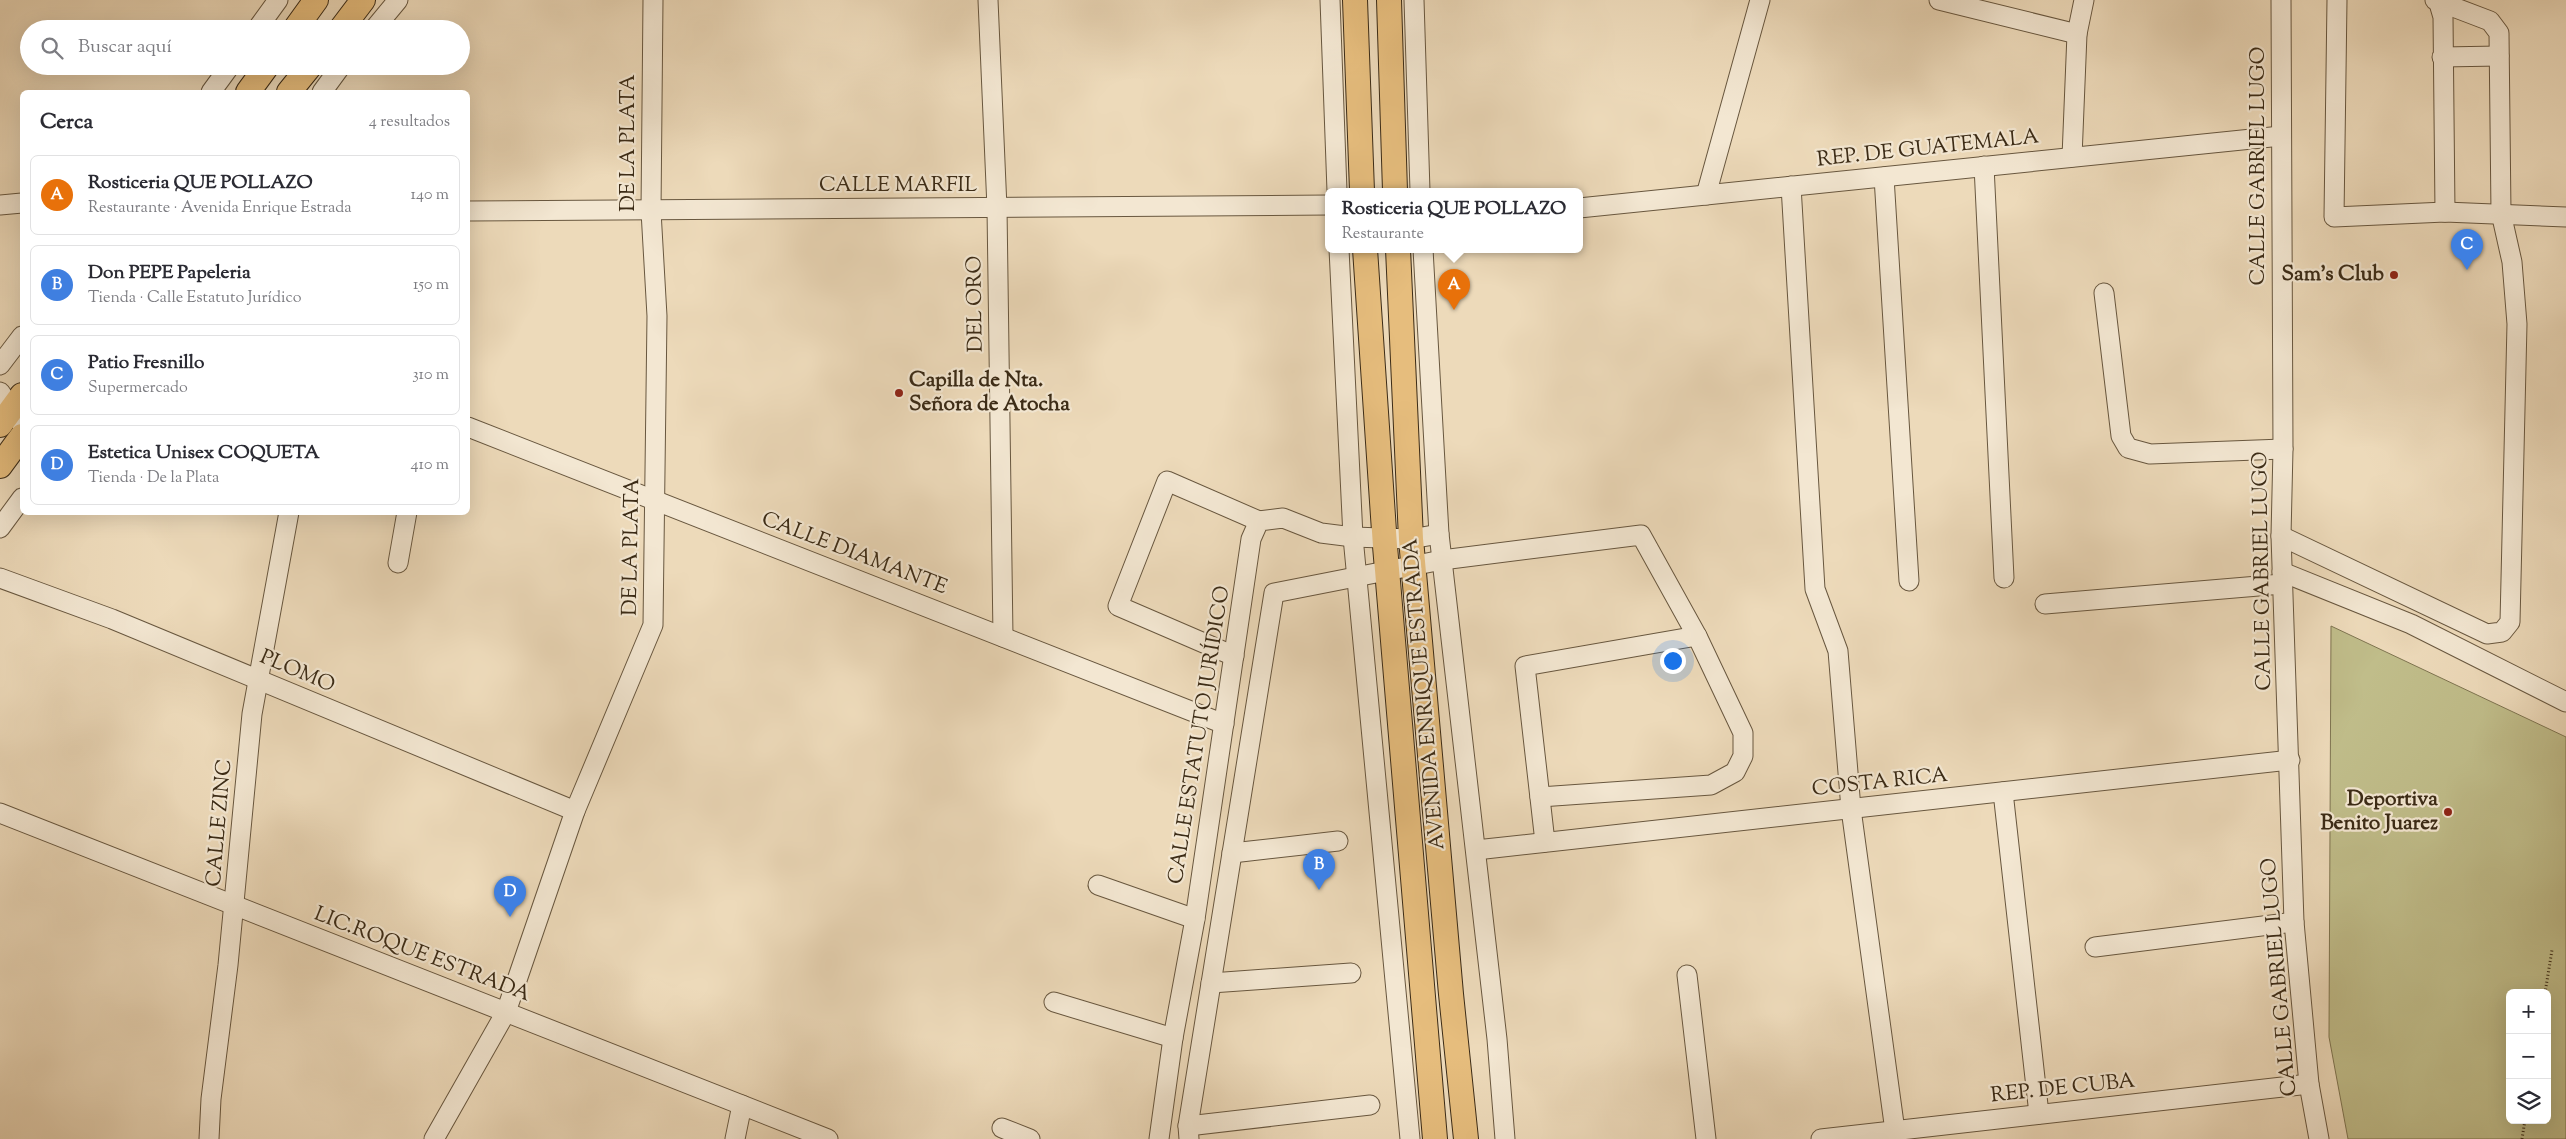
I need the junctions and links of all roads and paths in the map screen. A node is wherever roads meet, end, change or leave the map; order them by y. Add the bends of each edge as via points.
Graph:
1 (278, 0) edge
2 (316, 0) edge
3 (363, 0) edge
4 (398, 0) edge
5 (653, 0) edge
6 (988, 0) edge
7 (1330, 0) edge
8 (1355, 0) edge
9 (1389, 0) edge
10 (1396, 0) edge
11 (1414, 0) edge
12 (1760, 0) edge
13 (1939, 0) edge
14 (2084, 0) edge
15 (2281, 0) edge
16 (2337, 0) edge
17 (2445, 4) edge
18 (264, 20) edge
19 (302, 20) edge
20 (348, 20) edge
21 (381, 20) edge
22 (1390, 25) junction
23 (2077, 34) junction
24 (2499, 56) junction
25 (2442, 57) junction
26 (223, 75) edge
27 (260, 75) edge
28 (302, 75) edge
29 (333, 75) edge
30 (337, 75) edge
31 (212, 90) edge
32 (249, 90) edge
33 (290, 90) edge
34 (323, 90) edge
35 (334, 90) edge
36 (2281, 136) junction
37 (2072, 157) junction
38 (1984, 166) junction
39 (1884, 177) junction
40 (1791, 186) junction
41 (1337, 188) edge
42 (1362, 188) edge
43 (1396, 188) edge
44 (1420, 188) edge
45 (1706, 195) junction
46 (20, 203) edge
47 (0, 205) edge
48 (1325, 205) edge
49 (997, 208) junction
50 (1583, 208) edge
51 (470, 211) edge
52 (651, 211) junction
53 (2444, 212) junction
54 (2501, 213) junction
55 (2566, 217) edge
56 (1339, 253) edge
57 (1365, 253) edge
58 (1398, 253) edge
59 (1423, 253) edge
60 (2104, 293) dead end
61 (20, 339) edge
62 (0, 365) edge
63 (1375, 398) junction
64 (1346, 399) junction
65 (470, 428) edge
66 (20, 439) edge
67 (2283, 449) junction
68 (0, 466) edge
69 (656, 500) junction
70 (20, 501) edge
71 (288, 515) edge
72 (406, 515) edge
73 (1259, 521) junction
74 (0, 528) edge
75 (1439, 534) junction
76 (2281, 536) junction
77 (1353, 537) junction
78 (1385, 538) junction
79 (1411, 539) junction
80 (1442, 560) junction
81 (398, 563) dead end
82 (1414, 566) junction
83 (1387, 570) junction
84 (1356, 577) junction
85 (0, 578) edge
86 (2004, 578) dead end
87 (2282, 578) junction
88 (1909, 581) dead end
89 (1245, 585) junction
90 (1274, 593) junction
91 (2045, 604) dead end
92 (1697, 636) junction
93 (1003, 637) junction
94 (1234, 656) junction
95 (258, 680) junction
96 (2566, 702) edge
97 (1224, 724) junction
98 (2290, 760) junction
99 (2003, 792) junction
100 (1540, 797) junction
101 (1851, 808) junction
102 (575, 811) junction
103 (0, 813) edge
104 (1338, 841) dead end
105 (1545, 842) junction
106 (1476, 850) junction
107 (1232, 853) junction
108 (1098, 885) dead end
109 (234, 906) junction
110 (1195, 918) junction
111 (2294, 922) junction
112 (2095, 947) dead end
113 (2552, 950) dead end
114 (1351, 973) dead end
115 (1687, 975) dead end
116 (1211, 983) junction
117 (2546, 989) edge
118 (1054, 1002) dead end
119 (506, 1012) junction
120 (1173, 1038) junction
121 (2309, 1084) junction
122 (742, 1105) junction
123 (1370, 1105) dead end
124 (2039, 1114) junction
125 (2524, 1124) edge
126 (1002, 1128) dead end
127 (1895, 1131) junction
128 (1189, 1133) edge
129 (209, 1139) edge
130 (434, 1139) edge
131 (735, 1139) edge
132 (828, 1139) edge
133 (1030, 1139) edge
134 (1160, 1139) edge
135 (1410, 1139) edge
136 (1435, 1139) edge
137 (1466, 1139) edge
138 (1505, 1139) edge
139 (1706, 1139) edge
140 (1822, 1139) edge
141 (2319, 1139) edge
142 (2522, 1139) edge

1 - 18 street
2 - 19 main road
3 - 20 main road
4 - 21 street
5 - 52 street, DE LA PLATA
6 - 49 street, DEL ORO
7 - 41 street
8 - 42 main road
9 - 22 main road
10 - 22 main road
11 - 44 street
12 - 45 street
13 - 23 street
14 - 23 street
15 - 36 street, CALLE GABRIEL LUGO
16 - 53 street via 2334,217
17 - 24 street via 2490,20 2498,33
17 - 25 street
22 - 43 main road
23 - 37 street
24 - 25 street
24 - 54 street
25 - 53 street
26 - 31 street
27 - 32 main road
28 - 33 main road
29 - 34 street
30 - 35 street
36 - 37 street, REP. DE GUATEMALA
36 - 67 street, CALLE GABRIEL LUGO
37 - 38 street, REP. DE GUATEMALA
38 - 39 street, REP. DE GUATEMALA
38 - 86 street
39 - 40 street, REP. DE GUATEMALA
39 - 88 street
40 - 45 street, REP. DE GUATEMALA
40 - 101 street via 1815,590 1838,651
45 - 50 street, REP. DE GUATEMALA
46 - 47 street
48 - 49 street, CALLE MARFIL
49 - 52 street, CALLE MARFIL
49 - 93 street, DEL ORO
51 - 52 street, CALLE MARFIL
52 - 69 street, DE LA PLATA via 657,316
53 - 54 street
54 - 55 street
54 - 76 street via 2512,262 2517,324 2510,622 2502,632 2487,634
56 - 64 street
57 - 63 main road, AVENIDA ENRIQUE ESTRADA
58 - 79 main road, AVENIDA ENRIQUE ESTRADA
59 - 75 street
60 - 67 street via 2121,436 2128,448 2150,454
61 - 62 street
63 - 64 street
63 - 78 main road, AVENIDA ENRIQUE ESTRADA
64 - 77 street
65 - 69 street, CALLE DIAMANTE
66 - 68 main road
67 - 76 street, CALLE GABRIEL LUGO
69 - 93 street, CALLE DIAMANTE
69 - 102 street, DE LA PLATA via 653,626
70 - 74 street
71 - 95 street, CALLE ZINC
72 - 81 street
73 - 77 street via 1283,518 1321,533
73 - 89 street, CALLE ESTATUTO JURÍDICO via 1251,538
73 - 94 street via 1167,481 1118,606
75 - 79 street
75 - 80 street
76 - 87 street, CALLE GABRIEL LUGO
77 - 78 street
77 - 84 street
78 - 79 street
78 - 83 main road, AVENIDA ENRIQUE ESTRADA
79 - 82 main road, AVENIDA ENRIQUE ESTRADA
80 - 82 street
80 - 92 street via 1641,535
80 - 106 street
82 - 83 street
82 - 137 main road, AVENIDA ENRIQUE ESTRADA
83 - 84 street
83 - 136 main road, AVENIDA ENRIQUE ESTRADA
84 - 90 street
84 - 135 street
85 - 95 street, PLOMO via 112,619
87 - 91 street
87 - 96 street via 2411,624
87 - 98 street, CALLE GABRIEL LUGO
89 - 90 street
89 - 94 street, CALLE ESTATUTO JURÍDICO
90 - 107 street
92 - 100 street via 1525,666
92 - 100 street via 1743,733 1743,756 1735,772 1711,785
93 - 97 street, CALLE DIAMANTE
94 - 97 street, CALLE ESTATUTO JURÍDICO
95 - 102 street, PLOMO
95 - 109 street, CALLE ZINC
97 - 110 street, CALLE ESTATUTO JURÍDICO
98 - 99 street, COSTA RICA
98 - 111 street, CALLE GABRIEL LUGO
99 - 101 street, COSTA RICA
99 - 124 street
100 - 105 street
101 - 105 street, COSTA RICA
101 - 127 street
102 - 119 street, DE LA PLATA
103 - 109 street, LIC.ROQUE ESTRADA
104 - 107 street
105 - 106 street, COSTA RICA
106 - 138 street
107 - 116 street
108 - 110 street
109 - 119 street, LIC.ROQUE ESTRADA
109 - 129 street, CALLE ZINC
110 - 120 street, CALLE ESTATUTO JURÍDICO
111 - 112 street
111 - 121 street, CALLE GABRIEL LUGO
113 - 117 path
114 - 116 street
115 - 139 street
116 - 128 street
118 - 120 street
119 - 122 street, LIC.ROQUE ESTRADA
119 - 130 street, DE LA PLATA
120 - 134 street, CALLE ESTATUTO JURÍDICO
121 - 124 street, REP. DE CUBA
121 - 141 street, CALLE GABRIEL LUGO
122 - 131 street
122 - 132 street, LIC.ROQUE ESTRADA
123 - 128 street
124 - 127 street, REP. DE CUBA
125 - 142 path
126 - 133 street
127 - 140 street, REP. DE CUBA

